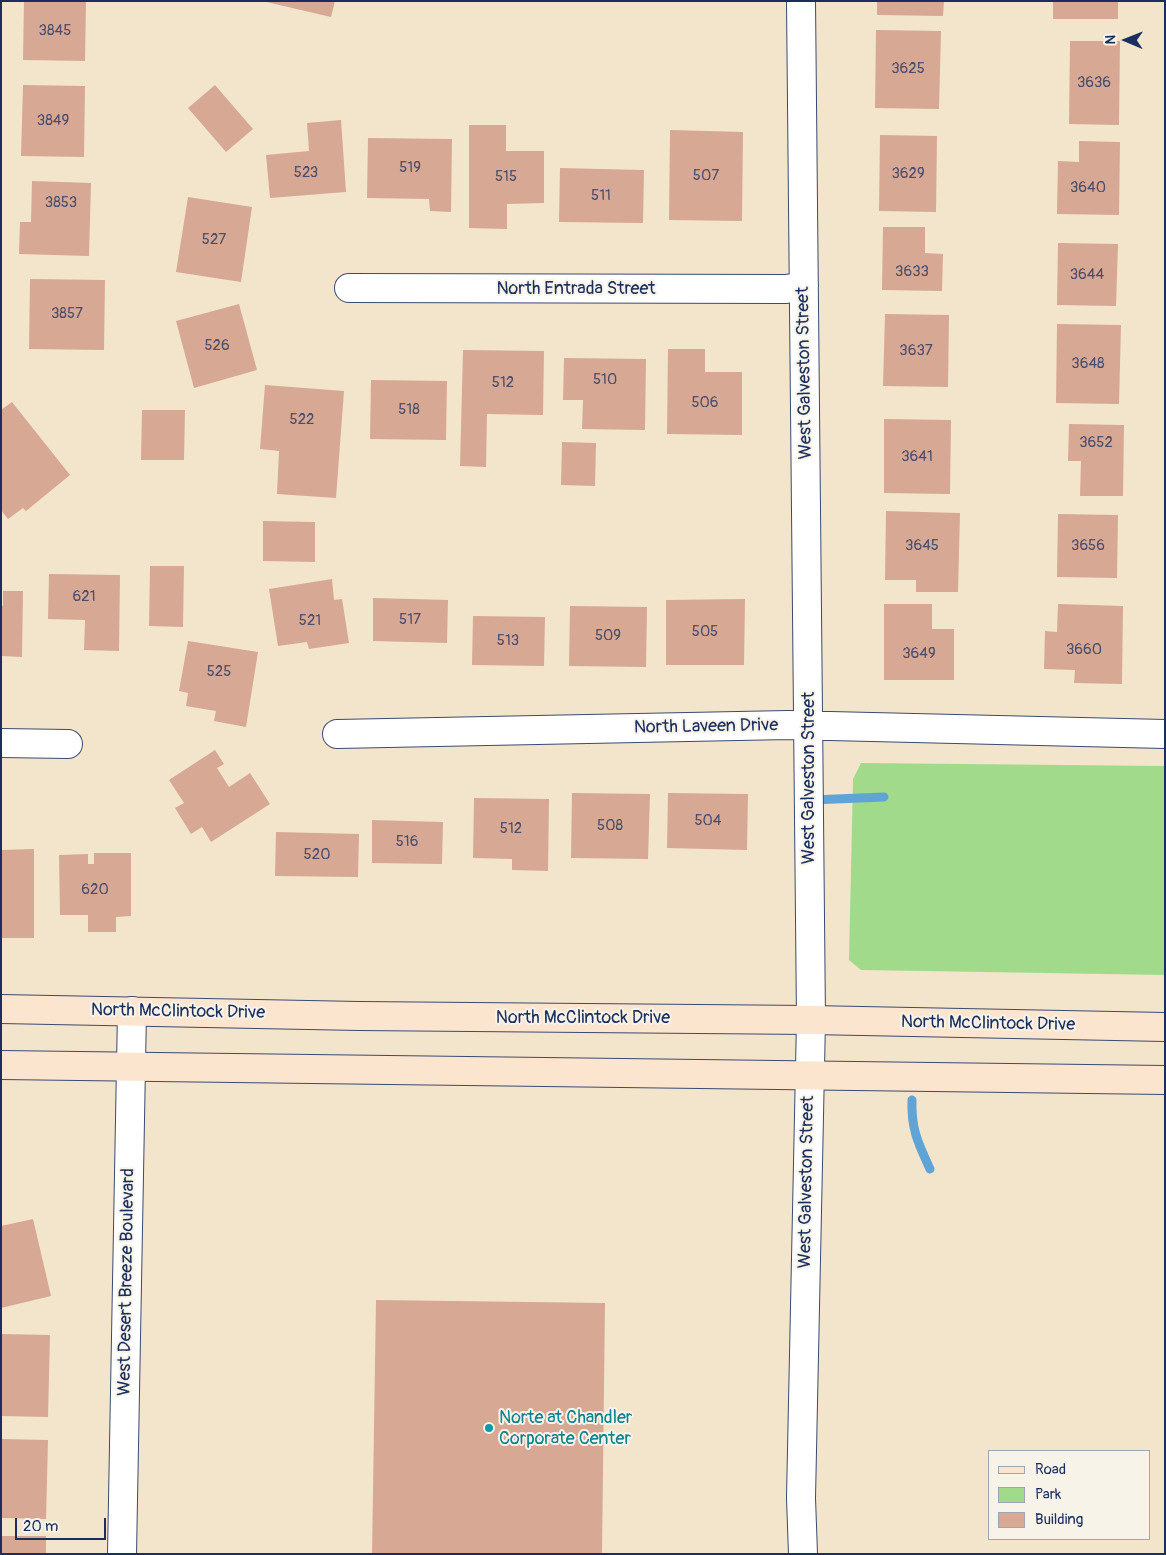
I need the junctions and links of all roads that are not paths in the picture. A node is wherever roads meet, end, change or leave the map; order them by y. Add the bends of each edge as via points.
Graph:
1 (800, 1) edge
2 (804, 286) junction
3 (349, 288) dead end
4 (809, 726) junction
5 (336, 734) dead end
6 (1165, 734) edge
7 (1, 743) edge
8 (68, 744) dead end
9 (1, 1009) edge
10 (132, 1011) junction
11 (811, 1020) junction
12 (1165, 1027) edge
13 (1, 1065) edge
14 (132, 1067) junction
15 (809, 1074) junction
16 (1165, 1080) edge
17 (122, 1554) edge
18 (803, 1554) edge

1 - 2 street, West Galveston Street
2 - 3 street, North Entrada Street via 786,289
2 - 4 street, West Galveston Street
4 - 5 street, North Laveen Drive
4 - 6 street, North Laveen Drive
4 - 11 street, West Galveston Street
7 - 8 street
9 - 10 main road, North McClintock Drive
10 - 11 main road, North McClintock Drive
10 - 14 street, West Desert Breeze Boulevard
11 - 12 main road, North McClintock Drive
11 - 15 street, West Galveston Street
13 - 14 main road
14 - 15 main road
14 - 17 street, West Desert Breeze Boulevard
15 - 16 main road
15 - 18 street, West Galveston Street via 801,1498

